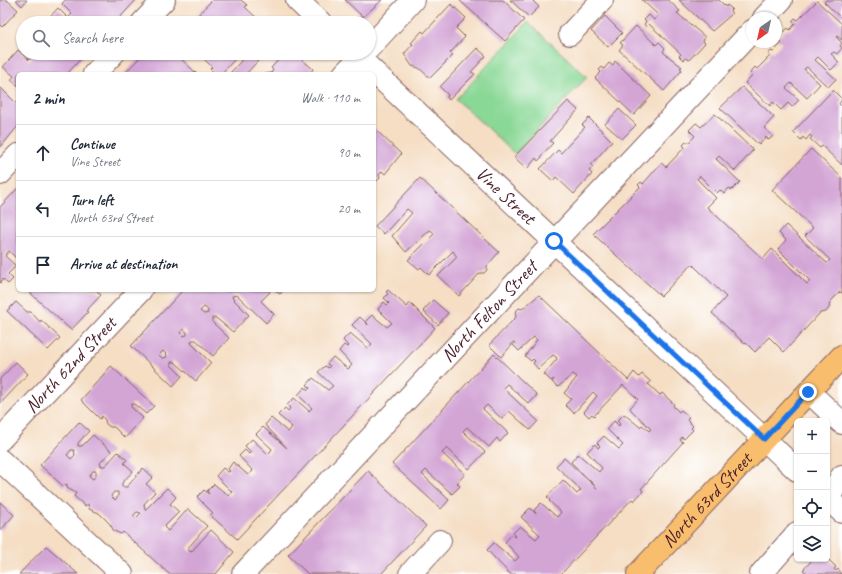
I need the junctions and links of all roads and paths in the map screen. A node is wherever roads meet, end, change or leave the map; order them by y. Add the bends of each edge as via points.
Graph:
1 (164, 0) edge
2 (297, 0) edge
3 (413, 0) edge
4 (602, 0) edge
5 (781, 0) edge
6 (770, 12) edge
7 (149, 16) edge
8 (314, 16) edge
9 (570, 34) dead end
10 (746, 37) edge
11 (376, 38) edge
12 (107, 60) edge
13 (355, 60) edge
14 (368, 60) edge
15 (96, 72) edge
16 (346, 72) edge
17 (16, 156) edge
18 (0, 174) edge
19 (554, 241) junction
20 (139, 292) edge
21 (842, 356) edge
22 (808, 392) junction
23 (842, 423) edge
24 (764, 439) junction
25 (0, 440) edge
26 (0, 460) edge
27 (794, 467) edge
28 (842, 476) edge
29 (831, 502) edge
30 (794, 537) edge
31 (440, 541) dead end
32 (645, 572) edge
33 (122, 574) edge
34 (244, 574) edge
35 (410, 574) edge
36 (761, 574) edge

1 - 7 street
2 - 8 street
3 - 11 street
4 - 9 street
5 - 6 street
10 - 19 street, North Felton Street
12 - 15 street
13 - 16 street
14 - 19 street, Vine Street
17 - 18 street
19 - 24 street, Vine Street
19 - 34 street, North Felton Street
20 - 25 street, North 62nd Street
21 - 22 main road, North 63rd Street
22 - 23 street
22 - 24 main road, North 63rd Street
24 - 27 street, Vine Street
24 - 32 main road, North 63rd Street
26 - 33 street
28 - 29 street
30 - 36 street
31 - 35 street

